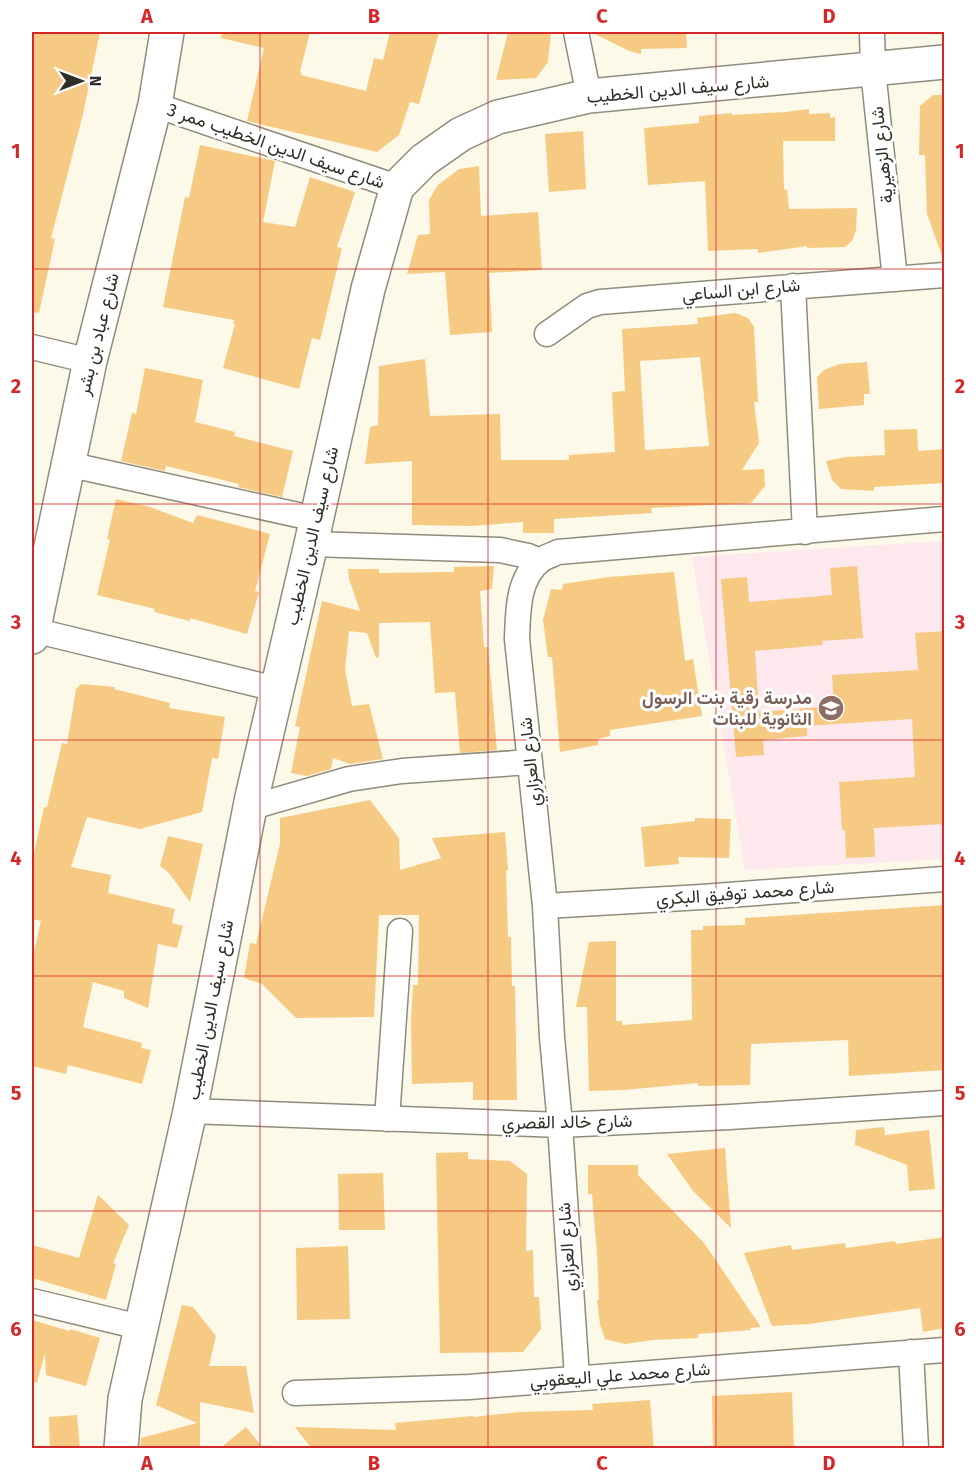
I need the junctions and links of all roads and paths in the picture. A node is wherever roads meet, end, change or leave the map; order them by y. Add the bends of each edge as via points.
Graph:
1 (167, 32) edge
2 (576, 32) edge
3 (872, 32) edge
4 (945, 62) edge
5 (873, 70) junction
6 (589, 96) junction
7 (155, 105) junction
8 (397, 187) junction
9 (945, 275) edge
10 (895, 279) junction
11 (792, 286) junction
12 (547, 334) dead end
13 (32, 347) edge
14 (90, 361) junction
15 (67, 464) junction
16 (945, 519) edge
17 (314, 532) junction
18 (805, 532) junction
19 (540, 561) junction
20 (32, 634) edge
21 (276, 689) junction
22 (530, 762) junction
23 (249, 808) junction
24 (945, 879) edge
25 (545, 906) junction
26 (400, 931) dead end
27 (945, 1102) edge
28 (190, 1111) junction
29 (387, 1119) junction
30 (560, 1125) junction
31 (32, 1301) edge
32 (140, 1327) junction
33 (945, 1350) edge
34 (911, 1352) junction
35 (577, 1377) junction
36 (295, 1393) dead end
37 (121, 1449) edge
38 (916, 1449) edge

1 - 7 street, شارع عباد بن بشر
2 - 6 street
3 - 5 street, شارع الزهيرية
4 - 5 street, شارع سيف الدين الخطيب
5 - 6 street, شارع سيف الدين الخطيب
5 - 10 street, شارع الزهيرية
6 - 8 street, شارع سيف الدين الخطيب via 498,117 461,134 424,160
7 - 8 street, شارع سيف الدين الخطيب ممر 3
7 - 14 street, شارع عباد بن بشر
8 - 17 street, شارع سيف الدين الخطيب via 368,289
9 - 10 street, شارع ابن الساعي
10 - 11 street, شارع ابن الساعي
11 - 12 street, شارع ابن الساعي via 594,303
11 - 18 street
13 - 14 street
14 - 15 street, شارع عباد بن بشر
15 - 17 street
15 - 20 street, شارع عباد بن بشر
16 - 18 street
17 - 19 street via 500,550
17 - 21 street, شارع سيف الدين الخطيب
18 - 19 street via 558,552
19 - 22 street, شارع العزاري via 525,578 518,608
20 - 21 street
21 - 23 street, شارع سيف الدين الخطيب
22 - 23 street via 402,771 349,779
22 - 25 street, شارع العزاري
23 - 28 street, شارع سيف الدين الخطيب
24 - 25 street, شارع محمد توفيق البكري
25 - 30 street, شارع العزاري
26 - 29 street
27 - 30 street, شارع خالد القصري
28 - 29 street, شارع خالد القصري
28 - 32 street, شارع سيف الدين الخطيب
29 - 30 street, شارع خالد القصري
30 - 35 street, شارع العزاري
31 - 32 street
32 - 37 street, شارع سيف الدين الخطيب via 124,1399
33 - 34 street, شارع محمد علي اليعقوبي
34 - 35 street, شارع محمد علي اليعقوبي
34 - 38 street
35 - 36 street, شارع محمد علي اليعقوبي via 469,1387

